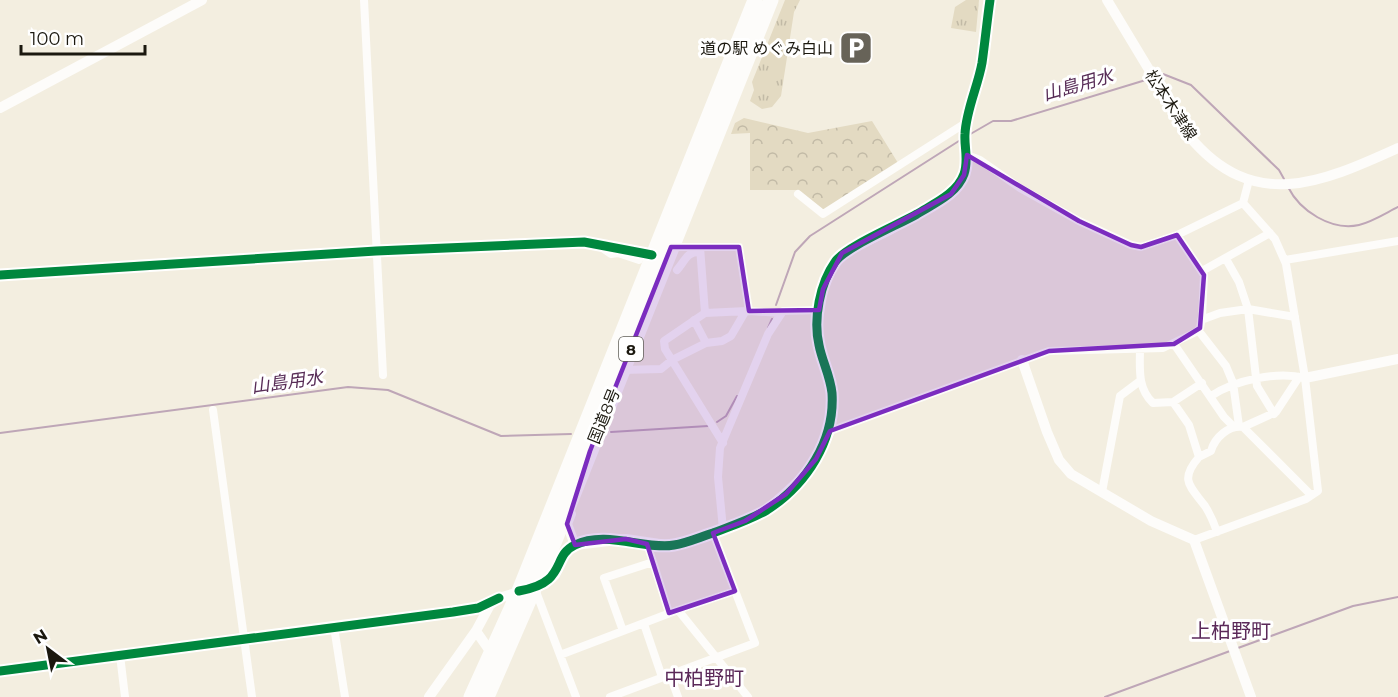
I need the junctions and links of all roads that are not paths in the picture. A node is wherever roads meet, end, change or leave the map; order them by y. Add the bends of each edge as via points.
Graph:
1 (202, 0) edge
2 (364, 0) edge
3 (755, 0) edge
4 (771, 0) edge
5 (990, 0) edge
6 (1107, 0) edge
7 (982, 63) joint
8 (0, 108) edge
9 (968, 122) junction
10 (1398, 148) edge
11 (967, 155) junction
12 (1249, 180) junction
13 (798, 194) dead end
14 (1243, 204) junction
15 (1270, 233) junction
16 (1177, 234) junction
17 (1398, 241) edge
18 (596, 244) junction
19 (671, 247) junction
20 (700, 249) junction
21 (376, 251) junction
22 (646, 257) junction
23 (1226, 259) junction
24 (1285, 260) junction
25 (677, 270) dead end
26 (1202, 272) junction
27 (0, 275) edge
28 (1248, 309) junction
29 (819, 310) junction
30 (748, 311) junction
31 (705, 313) junction
32 (781, 313) junction
33 (1295, 317) junction
34 (694, 320) junction
35 (1201, 320) junction
36 (1198, 330) junction
37 (706, 343) junction
38 (1174, 344) junction
39 (1140, 348) junction
40 (1398, 359) edge
41 (672, 360) junction
42 (1022, 360) junction
43 (622, 370) junction
44 (382, 375) dead end
45 (1302, 377) junction
46 (1255, 379) junction
47 (1140, 381) junction
48 (1202, 383) junction
49 (1233, 383) junction
50 (1211, 396) junction
51 (1173, 402) junction
52 (213, 410) dead end
53 (1274, 414) junction
54 (1239, 427) junction
55 (830, 431) junction
56 (723, 443) junction
57 (590, 452) junction
58 (1199, 457) junction
59 (1102, 492) junction
60 (1311, 495) junction
61 (718, 531) junction
62 (1217, 532) junction
63 (1194, 540) junction
64 (647, 544) junction
65 (575, 545) junction
66 (653, 562) junction
67 (527, 590) junction
68 (735, 591) junction
69 (499, 598) junction
70 (678, 610) junction
71 (669, 613) junction
72 (644, 624) junction
73 (334, 627) junction
74 (476, 631) junction
75 (623, 631) junction
76 (243, 639) junction
77 (492, 654) junction
78 (120, 655) junction
79 (561, 655) junction
80 (718, 657) junction
81 (0, 671) edge
82 (666, 676) junction
83 (125, 697) edge
84 (252, 697) edge
85 (345, 697) edge
86 (429, 697) edge
87 (471, 697) edge
88 (487, 697) edge
89 (576, 697) edge
90 (610, 697) edge
91 (678, 697) edge
92 (748, 697) edge
93 (1251, 697) edge

1 - 8 street
2 - 21 street
3 - 22 highway, 国道8号 / 8
4 - 19 highway, 国道8号 / 8
5 - 7 street
6 - 12 street, 松本木津線 via 1199,149 1225,169
7 - 9 street
9 - 11 street
9 - 13 street via 823,214
10 - 12 street, 松本木津線 via 1346,172 1306,183
11 - 16 street via 1069,216 1131,245 1141,247
11 - 29 street via 964,175 951,194 842,253 823,289
12 - 14 street
14 - 15 street
14 - 16 street
15 - 23 street
15 - 24 street
16 - 26 street
17 - 24 street
18 - 21 street
18 - 22 street
18 - 22 street via 611,254
19 - 20 street
19 - 43 highway, 国道8号 / 8
20 - 25 street via 687,256
20 - 30 street via 739,247
20 - 31 street
21 - 27 street
21 - 44 street
22 - 67 highway, 国道8号 / 8
23 - 26 street
23 - 28 street
24 - 33 street
26 - 35 street via 1205,284
28 - 33 street
28 - 35 street
28 - 46 street
29 - 32 street
29 - 55 street via 816,332 832,393
30 - 31 street
30 - 32 street
30 - 37 street via 731,336
31 - 34 street
32 - 56 street via 768,334
33 - 45 street
34 - 37 street
34 - 41 street via 664,340
35 - 36 street
36 - 38 street
36 - 49 street via 1226,366
37 - 41 street
38 - 39 street
38 - 48 street
39 - 42 street via 1048,351
39 - 47 street
40 - 45 street
41 - 43 street via 661,369
41 - 56 street
42 - 55 street
42 - 59 street via 1059,460 1071,474
43 - 57 highway, 国道8号 / 8
45 - 46 street
45 - 53 street
45 - 60 street via 1318,491
46 - 49 street
46 - 53 street
47 - 51 street via 1153,403
47 - 59 street via 1120,396
48 - 50 street
48 - 51 street
49 - 50 street
49 - 54 street
50 - 54 street via 1224,417
51 - 58 street via 1190,425
52 - 76 street
53 - 54 street
54 - 58 street
54 - 60 street
55 - 61 street via 816,459 786,494 768,509
56 - 61 street via 718,477
57 - 65 street via 587,472 567,524
57 - 67 highway, 国道8号 / 8
58 - 62 street via 1191,467 1190,489 1210,514
59 - 63 street via 1151,521
60 - 62 street
61 - 64 street via 673,546
61 - 68 street
62 - 63 street
63 - 93 street
64 - 65 street via 626,539
64 - 66 street
65 - 67 street via 566,552 555,575
66 - 71 street
66 - 75 street via 604,578
67 - 69 street
67 - 77 highway, 国道8号 / 8
67 - 79 street
67 - 88 highway, 国道8号 / 8
68 - 70 street
68 - 80 street via 755,643
69 - 73 street via 478,608
69 - 74 street via 482,616
70 - 71 street
70 - 80 street
71 - 72 street
72 - 75 street
72 - 82 street
73 - 76 street
73 - 85 street
74 - 77 street
74 - 86 street
75 - 79 street
76 - 78 street
76 - 84 street
77 - 87 highway, 国道8号 / 8
78 - 81 street
78 - 83 street
79 - 89 street
80 - 82 street
80 - 92 street
82 - 90 street
82 - 91 street

